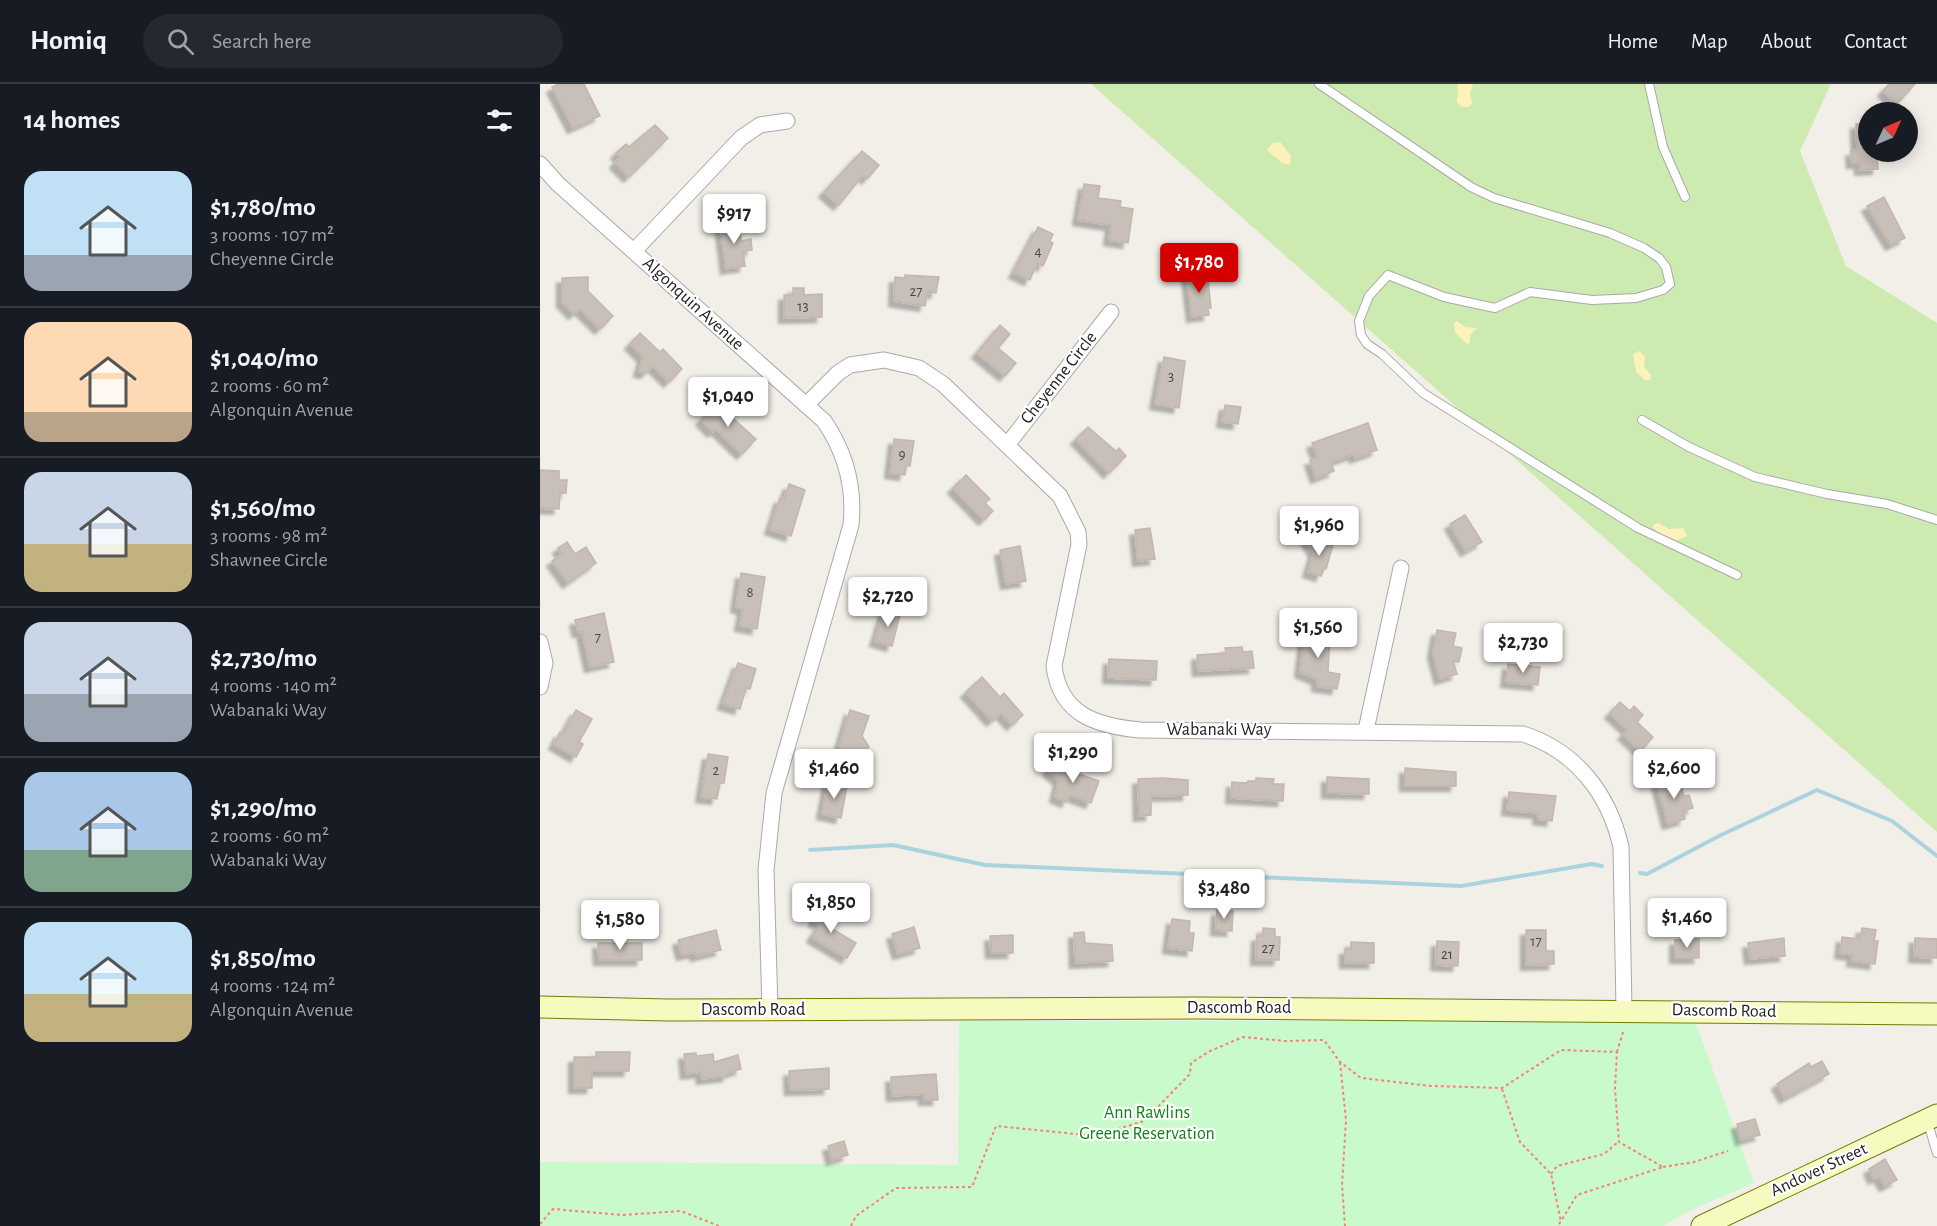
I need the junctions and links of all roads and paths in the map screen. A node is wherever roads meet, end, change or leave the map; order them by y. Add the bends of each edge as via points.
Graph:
1 (1318, 84) edge
2 (1649, 84) edge
3 (787, 121) dead end
4 (540, 164) edge
5 (1685, 197) dead end
6 (634, 251) junction
7 (1111, 312) dead end
8 (806, 405) junction
9 (1642, 420) dead end
10 (1007, 445) junction
11 (1937, 520) edge
12 (1401, 568) dead end
13 (1737, 575) dead end
14 (540, 642) edge
15 (540, 687) edge
16 (1366, 730) junction
17 (540, 1007) edge
18 (770, 1010) junction
19 (1624, 1010) junction
20 (1937, 1014) edge
21 (1617, 1052) junction
22 (1340, 1062) junction
23 (1502, 1088) junction
24 (1932, 1117) edge
25 (1619, 1142) junction
26 (1728, 1150) dead end
27 (1937, 1153) edge
28 (1663, 1167) junction
29 (1551, 1174) junction
30 (1561, 1222) junction
31 (540, 1224) edge
32 (719, 1226) edge
33 (851, 1226) edge
34 (1346, 1226) edge
35 (1558, 1226) edge
36 (1702, 1226) edge

1 - 13 lane via 1471,187 1618,237 1659,258 1670,274 1670,284 1652,294 1592,300 1530,291 1494,308 1444,297 1388,275 1369,296 1359,321 1361,335 1366,344 1423,393 1638,528
2 - 5 lane via 1663,147
3 - 6 street via 760,125 741,138
4 - 6 street, Algonquin Avenue
6 - 8 street, Algonquin Avenue
7 - 10 street, Cheyenne Circle
8 - 10 street, Wabanaki Way via 850,365 867,360 903,362 942,384
8 - 18 street, Algonquin Avenue via 835,437 846,462 854,500 845,548 774,793 766,870
9 - 11 lane via 1755,477 1887,504
10 - 16 street, Wabanaki Way via 1060,496 1078,532 1077,558 1054,666 1061,694 1072,707 1110,727
12 - 16 street
14 - 15 street via 545,663
16 - 19 street, Wabanaki Way via 1523,734 1546,742 1587,777 1610,810 1621,848
17 - 18 main road, Dascomb Road
18 - 19 main road, Dascomb Road
19 - 20 main road, Dascomb Road
19 - 21 path via 1623,1037
21 - 23 path via 1561,1050
21 - 25 path
22 - 23 path via 1361,1078 1431,1086
22 - 33 path via 1324,1040 1243,1037 1191,1063 1190,1074 1144,1121 1086,1135 996,1126 972,1187 896,1188 856,1216
22 - 34 path via 1346,1120 1342,1185
23 - 29 path via 1520,1142
24 - 27 lane
24 - 36 main road, Andover Street
25 - 28 path
25 - 29 path via 1604,1154 1557,1166
26 - 28 path via 1694,1162
28 - 30 path via 1577,1195
29 - 30 path
30 - 35 path
31 - 32 path via 553,1209 623,1215 681,1211

